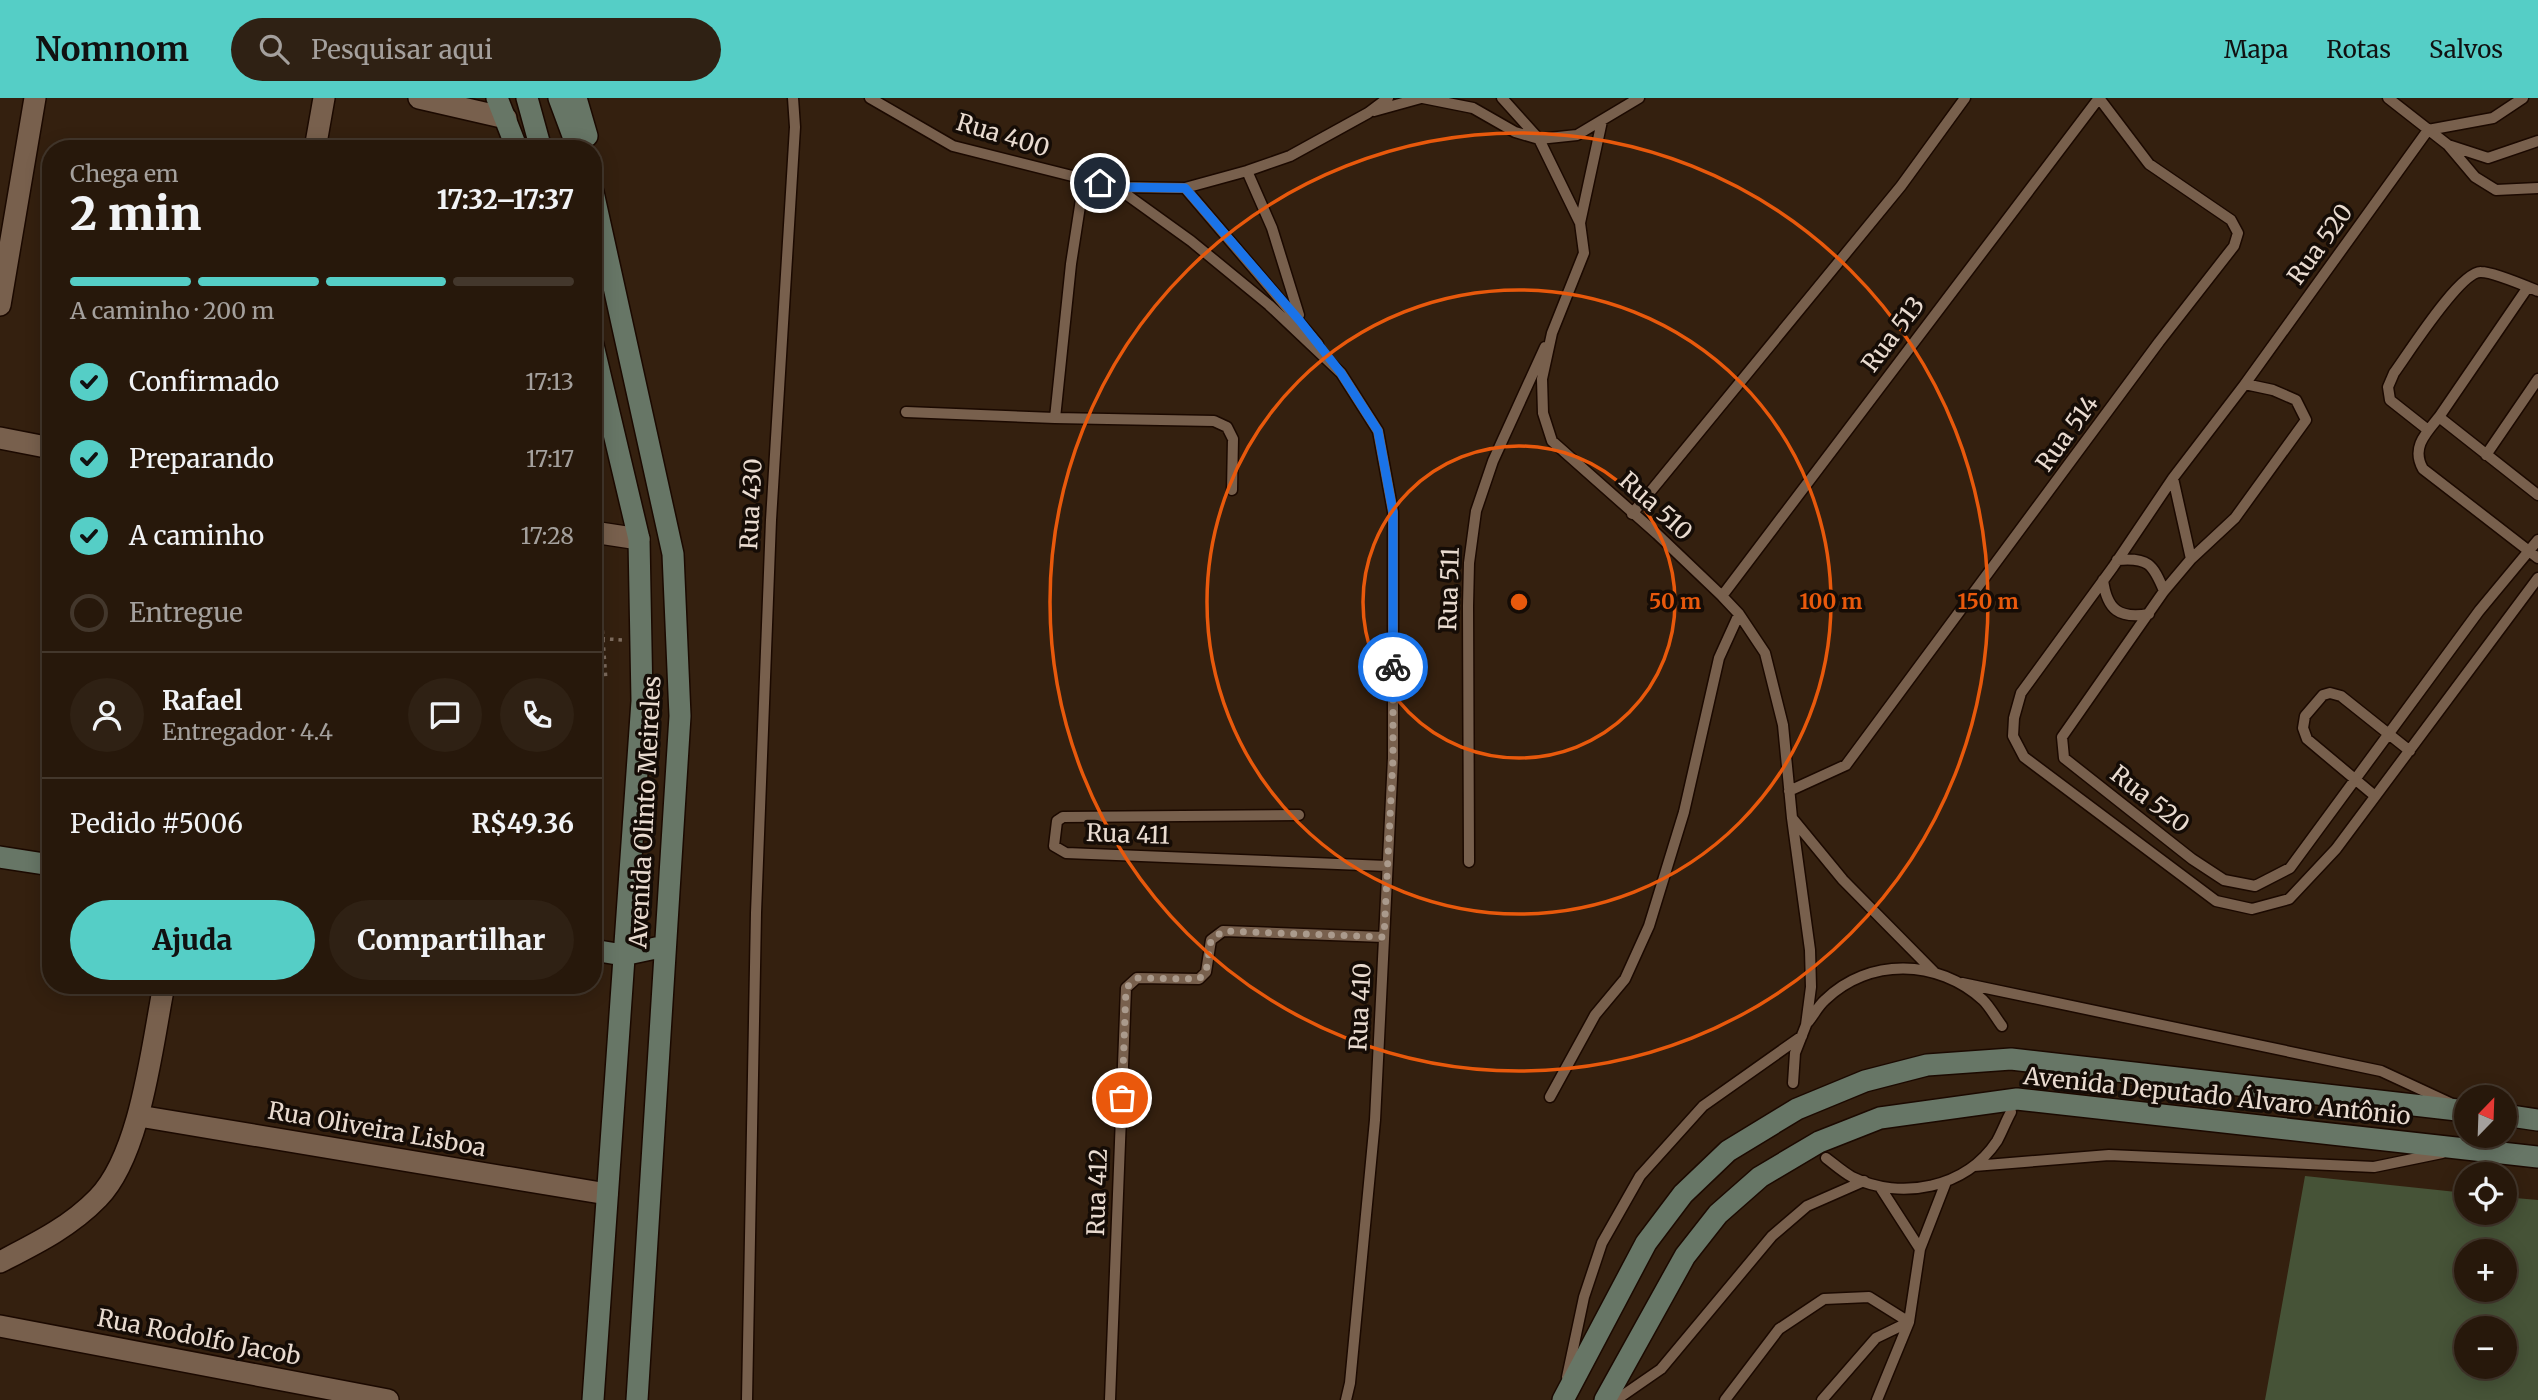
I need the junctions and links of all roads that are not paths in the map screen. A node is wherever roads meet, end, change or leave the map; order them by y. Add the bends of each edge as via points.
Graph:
1 (35, 98) edge
2 (324, 98) edge
3 (419, 98) edge
4 (497, 98) edge
5 (527, 98) edge
6 (559, 98) edge
7 (576, 98) edge
8 (793, 98) edge
9 (870, 98) edge
10 (1388, 98) edge
11 (1422, 98) edge
12 (1502, 98) edge
13 (1612, 98) edge
14 (1639, 98) edge
15 (1965, 98) edge
16 (2099, 98) edge
17 (2388, 98) edge
18 (2523, 98) edge
19 (1621, 108) junction
20 (1368, 113) junction
21 (506, 118) junction
22 (1602, 121) junction
23 (2428, 130) junction
24 (1539, 139) junction
25 (316, 140) edge
26 (514, 140) edge
27 (539, 140) edge
28 (575, 140) edge
29 (587, 140) edge
30 (2538, 141) edge
31 (2448, 145) junction
32 (1247, 171) junction
33 (1084, 180) junction
34 (1116, 187) junction
35 (1185, 188) junction
36 (2538, 188) edge
37 (1580, 223) junction
38 (602, 233) edge
39 (2533, 289) edge
40 (0, 305) edge
41 (1300, 321) junction
42 (1552, 333) junction
43 (1341, 373) junction
44 (2538, 379) edge
45 (602, 383) edge
46 (2245, 384) junction
47 (906, 412) dead end
48 (2440, 417) junction
49 (1055, 418) junction
50 (2428, 430) junction
51 (0, 438) edge
52 (42, 446) edge
53 (2486, 455) junction
54 (2173, 478) junction
55 (1232, 490) dead end
56 (2538, 495) edge
57 (1632, 514) junction
58 (602, 533) edge
59 (639, 539) junction
60 (2538, 540) edge
61 (2534, 554) edge
62 (2192, 559) junction
63 (2117, 560) junction
64 (2538, 579) edge
65 (2103, 580) junction
66 (2164, 591) junction
67 (1722, 596) junction
68 (1739, 614) junction
69 (2149, 614) junction
70 (2389, 734) junction
71 (2410, 751) junction
72 (2357, 779) junction
73 (1789, 791) junction
74 (2375, 796) junction
75 (1299, 815) dead end
76 (2140, 817) junction
77 (1792, 818) junction
78 (2125, 834) junction
79 (2163, 835) junction
80 (2147, 852) junction
81 (0, 857) edge
82 (1469, 862) dead end
83 (42, 864) edge
84 (1387, 866) junction
85 (1384, 937) junction
86 (665, 946) junction
87 (602, 952) edge
88 (623, 955) junction
89 (1934, 972) junction
90 (1962, 983) junction
91 (162, 994) edge
92 (2002, 1026) dead end
93 (1804, 1030) junction
94 (1793, 1083) dead end
95 (1550, 1097) dead end
96 (2454, 1104) edge
97 (2454, 1109) edge
98 (2011, 1112) dead end
99 (139, 1116) junction
100 (2517, 1117) edge
101 (2538, 1120) edge
102 (2459, 1149) junction
103 (2538, 1157) edge
104 (1826, 1158) dead end
105 (1974, 1166) junction
106 (1864, 1181) junction
107 (1946, 1182) junction
108 (1880, 1187) junction
109 (607, 1194) junction
110 (1920, 1249) junction
111 (0, 1262) edge
112 (1909, 1322) junction
113 (3, 1325) edge
114 (388, 1400) edge
115 (593, 1400) edge
116 (637, 1400) edge
117 (747, 1400) edge
118 (1110, 1400) edge
119 (1346, 1400) edge
120 (1562, 1400) edge
121 (1605, 1400) edge
122 (1616, 1400) edge
123 (1725, 1400) edge
124 (1822, 1400) edge
125 (1877, 1400) edge

1 - 40 street
2 - 25 street
3 - 21 street
4 - 21 main road
5 - 27 main road
6 - 28 main road
7 - 29 main road
8 - 117 lane, Rua 430 via 757,913
9 - 33 lane, Rua 400 via 953,146
10 - 20 lane
11 - 20 lane
11 - 24 lane via 1473,108 1515,132
12 - 24 lane, Rua 510
13 - 19 lane
14 - 19 lane
15 - 57 lane via 1901,186
16 - 67 lane, Rua 513
16 - 73 lane, Rua 514 via 2148,164 2231,220 2238,233 2234,246 1846,765
17 - 23 lane
18 - 23 lane via 2493,118
19 - 22 lane
20 - 32 lane, Rua 400 via 1290,156
21 - 26 main road
22 - 24 lane via 1577,135
22 - 37 lane, Rua 510
23 - 31 lane
23 - 46 lane, Rua 520
24 - 37 lane, Rua 510
30 - 31 lane via 2488,158
31 - 36 lane via 2475,177 2496,190
32 - 35 lane, Rua 400
32 - 41 lane via 1272,228
33 - 34 lane, Rua 400
33 - 49 lane
34 - 35 lane, Rua 400
34 - 43 lane, Rua 410 via 1269,304
35 - 41 lane
37 - 42 lane, Rua 510 via 1584,253
38 - 86 main road, Avenida Olinto Meireles via 673,554 680,716
39 - 48 lane
39 - 50 lane via 2480,272 2468,276 2449,296 2388,387 2389,400
41 - 43 lane
42 - 57 lane, Rua 510 via 1542,379 1542,413 1552,441
42 - 82 lane, Rua 511 via 1506,430 1476,511 1468,606
43 - 84 lane, Rua 410 via 1378,431 1393,512 1393,758
44 - 53 lane
45 - 59 main road, Avenida Olinto Meireles
46 - 54 lane, Rua 520
46 - 62 lane, Rua 520 via 2296,400 2306,420 2235,518
47 - 49 lane
48 - 50 lane
48 - 53 lane
49 - 55 lane via 1214,421 1227,427 1233,439
50 - 61 lane via 2418,448 2423,469
51 - 52 street
53 - 56 lane
54 - 62 lane
54 - 63 lane, Rua 520
57 - 67 lane, Rua 510
58 - 59 street
59 - 88 main road, Avenida Olinto Meireles via 642,701
60 - 61 lane, Rua 520
61 - 70 lane, Rua 520 via 2479,611
62 - 66 lane, Rua 520
63 - 65 lane, Rua 520
63 - 66 lane via 2146,562 2158,574
64 - 71 lane, Rua 520
65 - 69 lane via 2113,607 2129,615
65 - 78 lane, Rua 520 via 2021,693 2013,736 2024,757
66 - 69 lane, Rua 520
67 - 68 lane, Rua 510
68 - 73 lane, Rua 510 via 1765,653 1783,725
68 - 95 lane via 1719,659 1684,812 1649,926 1625,979 1595,1015
69 - 76 lane, Rua 520 via 2062,737 2064,758
70 - 71 lane
70 - 72 lane, Rua 520
70 - 72 lane via 2341,696 2330,693 2305,716 2306,739
71 - 74 lane, Rua 520
72 - 74 lane
72 - 79 lane, Rua 520 via 2290,868 2255,886 2224,880
73 - 77 lane, Rua 510
74 - 80 lane, Rua 520 via 2336,849 2289,899 2252,909 2216,901
75 - 84 lane, Rua 411 via 1063,817 1058,821 1054,846 1066,853
76 - 78 lane via 2128,825
76 - 79 lane, Rua 520
77 - 89 lane via 1843,880
77 - 93 lane, Rua 510 via 1810,950 1811,988
78 - 80 lane, Rua 520
79 - 80 lane via 2161,844
81 - 83 main road
84 - 85 lane, Rua 410
85 - 118 lane, Rua 412 via 1223,931 1211,940 1206,972 1199,979 1137,978 1126,988
85 - 119 lane, Rua 410 via 1375,1120
86 - 88 main road
86 - 116 main road, Avenida Olinto Meireles
87 - 88 main road
88 - 109 main road, Avenida Olinto Meireles
89 - 90 lane
89 - 93 lane via 1904,967 1875,971 1847,983 1824,1001
90 - 92 lane via 1985,1002
90 - 96 lane via 2381,1071
91 - 99 street
93 - 94 lane, Rua 510 via 1795,1053
93 - 120 lane via 1703,1106 1640,1176 1602,1243 1584,1297
97 - 120 main road, Avenida Deputado Álvaro Antônio via 2011,1059 1927,1065 1865,1081 1797,1109 1728,1151 1683,1194 1646,1242
98 - 105 lane via 1996,1142
99 - 109 street, Rua Oliveira Lisboa
99 - 111 street via 121,1162 100,1197 59,1231
100 - 101 main road
102 - 103 main road, Avenida Deputado Álvaro Antônio
102 - 105 lane via 2374,1167 2109,1155
102 - 121 main road, Avenida Deputado Álvaro Antônio via 2017,1099 1880,1118 1819,1142 1760,1177 1718,1214 1685,1256
104 - 106 lane
105 - 107 lane
106 - 108 lane
106 - 122 lane via 1807,1206 1772,1236 1661,1369
107 - 108 lane via 1913,1189
107 - 110 lane
108 - 110 lane
109 - 115 main road, Avenida Olinto Meireles
110 - 112 lane
112 - 123 lane via 1868,1297 1824,1299 1779,1329
112 - 124 lane via 1876,1338
112 - 125 lane
113 - 114 street, Rua Rodolfo Jacob

